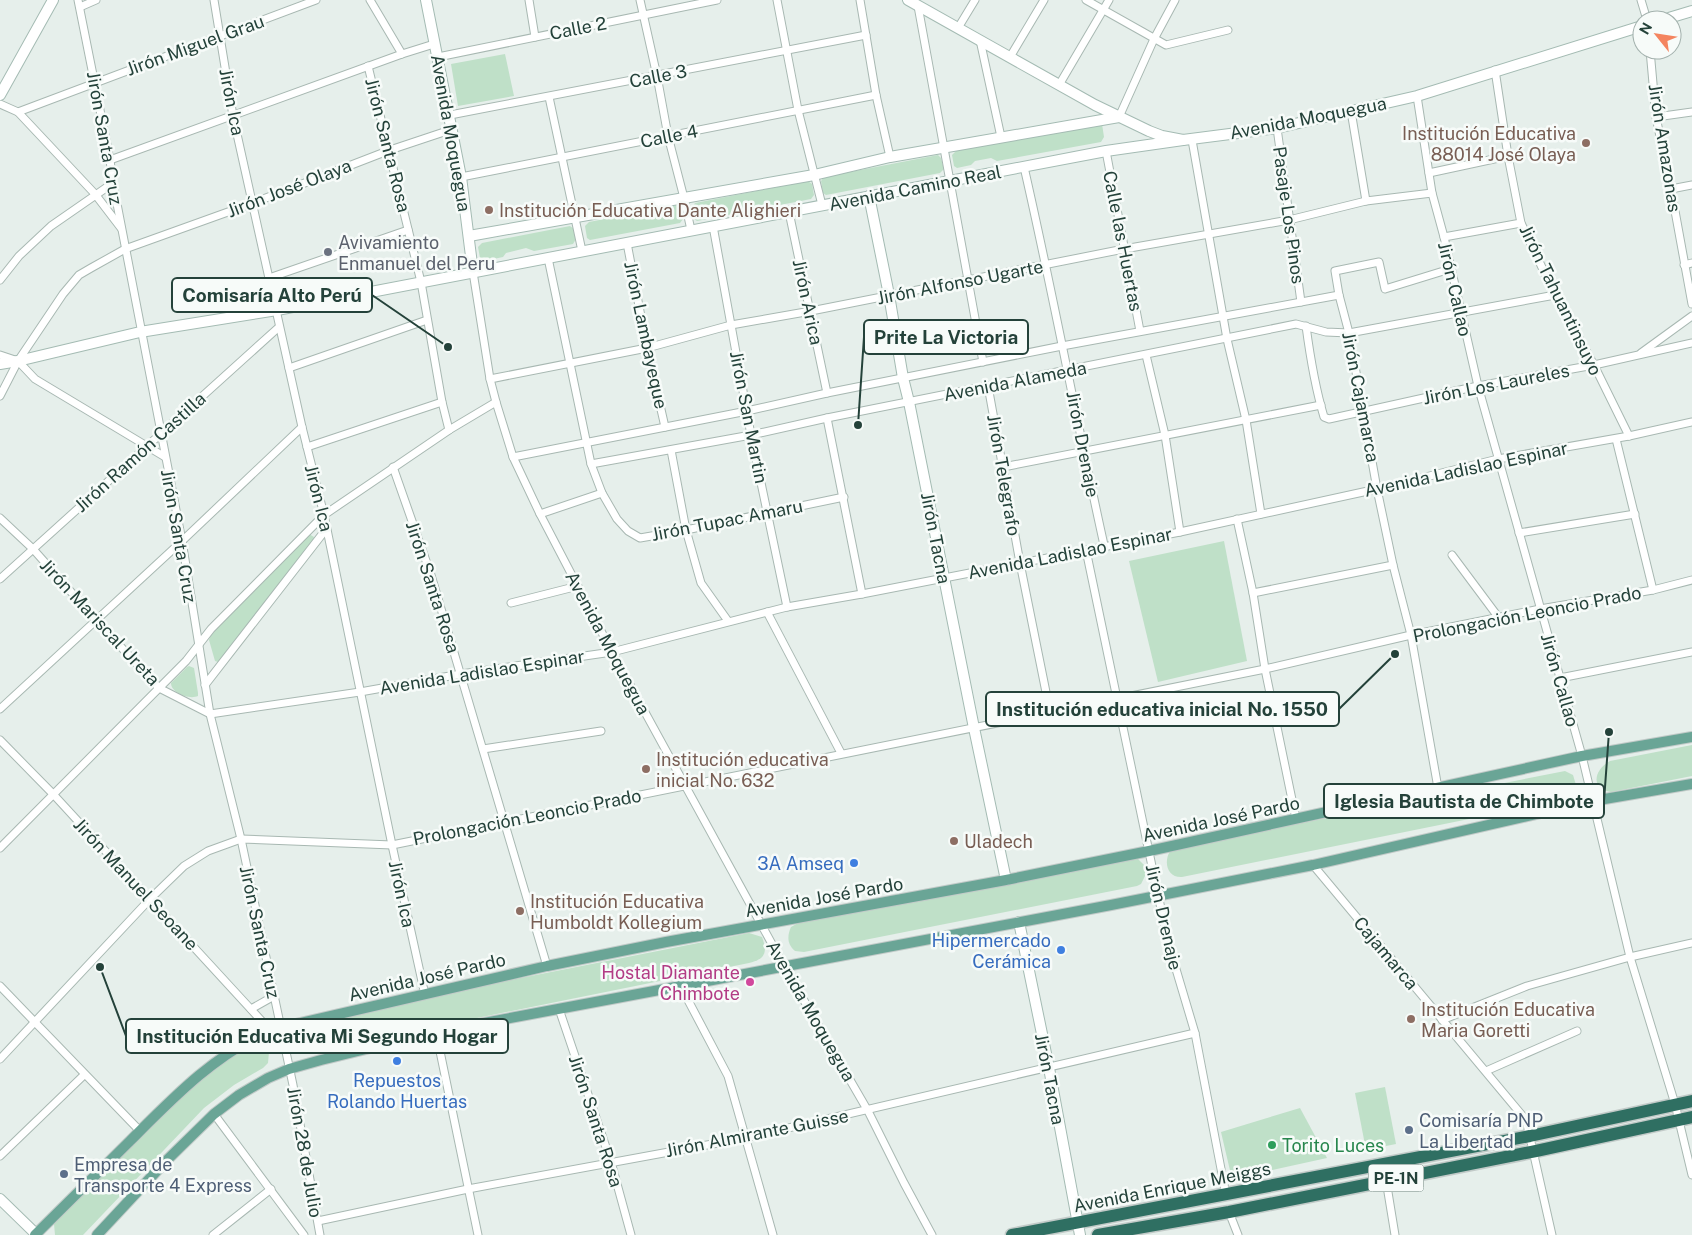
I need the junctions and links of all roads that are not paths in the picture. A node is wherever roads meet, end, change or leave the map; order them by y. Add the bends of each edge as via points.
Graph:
1 (54, 0) edge
2 (96, 0) edge
3 (214, 0) edge
4 (316, 0) edge
5 (370, 0) edge
6 (426, 0) edge
7 (529, 0) edge
8 (640, 0) edge
9 (717, 0) edge
10 (777, 0) edge
11 (860, 0) edge
12 (908, 0) edge
13 (976, 0) edge
14 (1044, 0) edge
15 (1086, 0) edge
16 (1109, 0) edge
17 (1175, 0) edge
18 (703, 2) edge
19 (79, 3) edge
20 (918, 6) junction
21 (1103, 10) junction
22 (643, 15) junction
23 (958, 28) junction
24 (1632, 29) edge
25 (1228, 30) dead end
26 (220, 35) junction
27 (866, 35) junction
28 (535, 37) junction
29 (1154, 39) junction
30 (980, 40) junction
31 (434, 44) junction
32 (788, 51) junction
33 (402, 54) junction
34 (438, 57) junction
35 (1010, 57) junction
36 (1651, 60) edge
37 (368, 66) junction
38 (1495, 70) junction
39 (657, 76) junction
40 (95, 82) junction
41 (1059, 85) junction
42 (0, 95) edge
43 (876, 95) junction
44 (1417, 96) junction
45 (549, 97) junction
46 (0, 104) edge
47 (798, 110) junction
48 (1351, 111) junction
49 (18, 112) junction
50 (1692, 112) edge
51 (450, 115) junction
52 (233, 116) junction
53 (1119, 117) junction
54 (1656, 117) junction
55 (1277, 128) junction
56 (453, 129) junction
57 (668, 136) junction
58 (1001, 137) junction
59 (1188, 140) junction
60 (945, 148) junction
61 (390, 150) junction
62 (1106, 151) junction
63 (1508, 156) junction
64 (562, 157) junction
65 (890, 157) junction
66 (110, 160) junction
67 (1024, 167) junction
68 (1429, 173) junction
69 (814, 175) junction
70 (461, 177) junction
71 (950, 181) junction
72 (113, 183) junction
73 (1692, 184) edge
74 (1671, 188) junction
75 (1432, 193) junction
76 (96, 194) junction
77 (869, 196) junction
78 (684, 198) junction
79 (1366, 201) junction
80 (253, 203) junction
81 (822, 205) junction
82 (789, 212) junction
83 (574, 218) junction
84 (1289, 220) junction
85 (1521, 222) junction
86 (713, 226) junction
87 (122, 229) junction
88 (408, 230) junction
89 (691, 230) junction
90 (1208, 234) junction
91 (469, 236) junction
92 (1444, 237) junction
93 (627, 243) junction
94 (125, 249) junction
95 (1124, 249) junction
96 (582, 251) junction
97 (548, 258) junction
98 (1688, 264) edge
99 (1046, 265) junction
100 (1450, 269) junction
101 (473, 272) junction
102 (269, 278) junction
103 (0, 280) edge
104 (969, 280) junction
105 (421, 282) junction
106 (889, 295) junction
107 (1339, 295) junction
108 (1555, 295) junction
109 (1301, 302) junction
110 (1692, 304) edge
111 (277, 310) junction
112 (811, 311) junction
113 (1461, 314) junction
114 (1223, 316) junction
115 (1692, 316) edge
116 (427, 320) junction
117 (731, 325) junction
118 (279, 326) junction
119 (1306, 326) junction
120 (1140, 331) junction
121 (140, 332) junction
122 (1349, 333) junction
123 (1227, 339) junction
124 (1692, 343) edge
125 (1062, 346) junction
126 (647, 348) junction
127 (0, 355) edge
128 (1146, 355) junction
129 (1639, 355) junction
130 (18, 361) junction
131 (984, 362) junction
132 (0, 364) edge
133 (569, 364) junction
134 (1594, 366) junction
135 (289, 368) junction
136 (1068, 370) junction
137 (903, 378) junction
138 (490, 379) junction
139 (988, 386) junction
140 (1478, 386) junction
141 (827, 393) junction
142 (0, 396) edge
143 (442, 402) junction
144 (496, 402) junction
145 (909, 402) junction
146 (1321, 405) junction
147 (747, 411) junction
148 (1364, 412) junction
149 (827, 418) junction
150 (1246, 420) junction
151 (1692, 422) edge
152 (302, 427) junction
153 (665, 427) junction
154 (449, 430) junction
155 (162, 433) junction
156 (751, 435) junction
157 (1165, 435) junction
158 (1629, 436) junction
159 (1616, 438) junction
160 (586, 443) junction
161 (146, 446) junction
162 (307, 446) junction
163 (671, 450) junction
164 (1083, 450) junction
165 (165, 457) junction
166 (514, 457) junction
167 (1498, 459) junction
168 (591, 464) junction
169 (1003, 466) junction
170 (393, 467) junction
171 (1377, 488) junction
172 (602, 494) junction
173 (844, 497) junction
174 (768, 512) junction
175 (540, 514) junction
176 (1262, 514) junction
177 (1635, 514) junction
178 (324, 515) junction
179 (0, 518) edge
180 (1237, 519) junction
181 (327, 528) junction
182 (686, 530) junction
183 (1180, 532) junction
184 (1519, 532) junction
185 (182, 541) junction
186 (1104, 545) junction
187 (33, 549) junction
188 (1086, 550) junction
189 (1452, 555) dead end
190 (1020, 563) junction
191 (1393, 565) junction
192 (944, 578) junction
193 (0, 579) edge
194 (1692, 580) edge
195 (578, 586) junction
196 (1653, 590) junction
197 (1253, 593) junction
198 (862, 594) junction
199 (511, 603) dead end
200 (788, 607) junction
201 (1540, 609) junction
202 (767, 612) junction
203 (1499, 618) junction
204 (96, 620) junction
205 (728, 621) junction
206 (1411, 635) junction
207 (198, 646) junction
208 (612, 652) junction
209 (1692, 652) edge
210 (1265, 669) junction
211 (460, 674) junction
212 (1560, 678) junction
213 (205, 685) junction
214 (159, 688) junction
215 (360, 692) junction
216 (1116, 699) junction
217 (0, 709) edge
218 (1050, 712) junction
219 (210, 714) junction
220 (974, 728) junction
221 (601, 731) dead end
222 (1692, 738) edge
223 (0, 740) edge
224 (483, 750) junction
225 (841, 753) junction
226 (1582, 756) junction
227 (1692, 784) edge
228 (685, 786) junction
229 (1438, 788) junction
230 (53, 794) junction
231 (1593, 801) junction
232 (1296, 819) junction
233 (504, 822) junction
234 (241, 839) junction
235 (392, 845) junction
236 (0, 848) edge
237 (1149, 851) junction
238 (1313, 865) junction
239 (1006, 880) junction
240 (1158, 895) junction
241 (150, 899) junction
242 (1018, 922) junction
243 (762, 924) junction
244 (1692, 943) edge
245 (1630, 957) junction
246 (547, 966) junction
247 (784, 966) junction
248 (680, 985) junction
249 (0, 986) edge
250 (425, 995) junction
251 (274, 996) junction
252 (252, 1009) junction
253 (559, 1009) junction
254 (1442, 1020) junction
255 (34, 1023) junction
256 (275, 1028) junction
257 (1577, 1031) dead end
258 (436, 1032) junction
259 (1194, 1033) junction
260 (0, 1059) edge
261 (1049, 1068) junction
262 (289, 1069) junction
263 (1486, 1071) junction
264 (84, 1075) junction
265 (1692, 1101) edge
266 (1675, 1104) junction
267 (868, 1111) junction
268 (214, 1114) junction
269 (1686, 1118) edge
270 (140, 1131) junction
271 (1530, 1136) junction
272 (746, 1138) junction
273 (1534, 1151) junction
274 (0, 1156) edge
275 (611, 1162) junction
276 (1692, 1175) edge
277 (1386, 1180) junction
278 (271, 1189) junction
279 (468, 1189) junction
280 (1226, 1194) junction
281 (0, 1198) edge
282 (1229, 1212) junction
283 (318, 1221) junction
284 (1078, 1229) edge
285 (36, 1235) edge
286 (97, 1235) edge
287 (214, 1235) edge
288 (304, 1235) edge
289 (320, 1235) edge
290 (478, 1235) edge
291 (631, 1235) edge
292 (773, 1235) edge
293 (932, 1235) edge
294 (1012, 1235) edge
295 (1098, 1235) edge
296 (1238, 1235) edge
297 (1395, 1235) edge
298 (1552, 1235) edge

1 - 42 main road
2 - 19 street
3 - 26 street, Jirón Ica
4 - 26 street, Jirón Miguel Grau
5 - 33 street
6 - 31 main road, Avenida Moquegua
7 - 28 street
8 - 22 street
9 - 18 street, Calle 2
10 - 32 street
11 - 27 street
12 - 20 main road, Avenida Moquegua
13 - 23 street
14 - 35 street
15 - 21 street
16 - 21 street
17 - 29 street
18 - 22 street, Calle 2
19 - 40 street, Jirón Santa Cruz
20 - 23 main road, Avenida Moquegua
20 - 60 street
21 - 29 street
21 - 41 street
22 - 28 street, Calle 2
22 - 39 street
23 - 30 main road, Avenida Moquegua
24 - 38 main road, Avenida Moquegua
25 - 29 street via 1166,45
26 - 40 street, Jirón Miguel Grau
26 - 52 street, Jirón Ica
27 - 32 street, Calle 3
27 - 43 street
28 - 34 street, Calle 2
29 - 53 street
30 - 35 main road, Avenida Moquegua
30 - 58 street
31 - 33 street
31 - 34 main road, Avenida Moquegua
32 - 39 street, Calle 3
32 - 47 street
33 - 37 street
34 - 51 main road, Avenida Moquegua
35 - 41 main road, Avenida Moquegua
36 - 54 street, Jirón Amazonas
37 - 52 street
37 - 61 street, Jirón Santa Rosa
38 - 44 main road, Avenida Moquegua
38 - 63 street, Jirón Tahuantinsuyo
39 - 45 street, Calle 3
39 - 57 street
40 - 49 street, Jirón Miguel Grau
40 - 66 street, Jirón Santa Cruz
41 - 53 main road, Avenida Moquegua
43 - 47 street, Calle 4
43 - 65 street
44 - 48 main road, Avenida Moquegua
44 - 68 street, Jirón Callao
45 - 51 street, Calle 3
45 - 64 street
46 - 49 street
47 - 57 street, Calle 4
47 - 69 street
48 - 55 main road, Avenida Moquegua
48 - 79 street
49 - 76 street
50 - 54 street
51 - 56 main road, Avenida Moquegua
52 - 66 street
52 - 80 street, Jirón Ica
53 - 58 main road
53 - 59 main road, Avenida Moquegua via 1162,136
54 - 74 street, Jirón Amazonas
55 - 59 main road, Avenida Moquegua
55 - 84 street, Pasaje Los Pinos
56 - 61 street, Jirón José Olaya
56 - 70 main road, Avenida Moquegua
57 - 64 street, Calle 4
57 - 78 street
58 - 60 main road
59 - 62 main road, Avenida Camino Real
59 - 90 street
60 - 65 main road
60 - 71 street
61 - 80 street, Jirón José Olaya
61 - 88 street, Jirón Santa Rosa
62 - 67 main road, Avenida Camino Real
62 - 95 street, Calle las Huertas
63 - 68 street
63 - 85 street, Jirón Tahuantinsuyo
64 - 70 street, Calle 4
64 - 83 street
65 - 69 main road
66 - 72 street, Jirón Santa Cruz
67 - 71 main road, Avenida Camino Real
67 - 99 street, Jirón Drenaje
68 - 75 street, Jirón Callao
69 - 78 main road
69 - 81 street
70 - 91 main road, Avenida Moquegua
71 - 77 main road, Avenida Camino Real
71 - 104 street
72 - 76 street
72 - 87 street, Jirón Santa Cruz
73 - 74 street
74 - 98 street, Jirón Amazonas
75 - 79 street, Jirón Alfonso Ugarte
75 - 92 street, Jirón Callao
76 - 87 street
76 - 103 street via 51,226 19,256
77 - 81 main road, Avenida Camino Real
77 - 106 main road, Jirón Tacna
78 - 83 main road
78 - 89 street
79 - 84 street, Jirón Alfonso Ugarte
80 - 94 street, Jirón José Olaya
80 - 102 street, Jirón Ica
81 - 82 main road, Avenida Camino Real
82 - 86 main road, Avenida Camino Real
82 - 112 street, Jirón Arica
83 - 91 main road
83 - 96 street
84 - 90 street, Jirón Alfonso Ugarte
84 - 109 street, Pasaje Los Pinos
85 - 92 street
85 - 108 street, Jirón Tahuantinsuyo
86 - 89 main road, Avenida Camino Real
86 - 117 street, Jirón San Martin
87 - 94 street, Jirón Santa Cruz
88 - 102 street
88 - 105 street, Jirón Santa Rosa
89 - 93 main road, Avenida Camino Real
90 - 95 street, Jirón Alfonso Ugarte
90 - 114 street
91 - 101 main road, Avenida Moquegua
92 - 100 street, Jirón Callao
93 - 96 main road, Avenida Camino Real
93 - 126 street, Jirón Lambayeque
94 - 121 street, Jirón Santa Cruz
94 - 130 street, Jirón José Olaya via 79,275
95 - 99 street, Jirón Alfonso Ugarte
95 - 120 street, Calle las Huertas
96 - 97 main road, Avenida Camino Real
97 - 101 main road, Avenida Camino Real
97 - 133 street
98 - 110 street, Jirón Amazonas
99 - 104 street, Jirón Alfonso Ugarte
99 - 125 street, Jirón Drenaje
100 - 107 street, Jirón Cajamarca via 1385,289 1379,262 1335,271
100 - 113 street, Jirón Callao
101 - 105 main road, Avenida Camino Real
101 - 138 street, Avenida Moquegua
102 - 111 street, Jirón Ica
104 - 106 street, Jirón Alfonso Ugarte
104 - 131 street
105 - 111 main road, Avenida Camino Real
105 - 116 street, Jirón Santa Rosa
106 - 112 street, Jirón Alfonso Ugarte
106 - 137 main road, Jirón Tacna
107 - 109 street, Avenida Alameda
107 - 122 street, Jirón Cajamarca
108 - 113 street, Avenida Alameda
108 - 134 street, Jirón Tahuantinsuyo
109 - 114 street, Avenida Alameda
111 - 118 street, Jirón Ica
111 - 121 main road, Avenida Camino Real
112 - 117 street, Jirón Alfonso Ugarte
112 - 141 street, Jirón Arica
113 - 122 street, Avenida Alameda
113 - 140 street, Jirón Callao
114 - 120 street, Avenida Alameda
114 - 123 street
115 - 129 street
116 - 135 street
116 - 143 street, Jirón Santa Rosa
117 - 126 street, Jirón Alfonso Ugarte
117 - 147 street, Jirón San Martin
118 - 135 street, Jirón Ica
118 - 155 street, Jirón Ramón Castilla
119 - 122 street, Avenida Alameda via 1326,332
119 - 123 street, Avenida Alameda via 1296,324
119 - 146 street
120 - 125 street, Avenida Alameda
121 - 130 main road, Avenida Camino Real
121 - 155 street, Jirón Santa Cruz
122 - 148 street, Jirón Cajamarca
123 - 128 street, Avenida Alameda
123 - 150 street
124 - 129 street, Jirón Los Laureles
125 - 131 street, Avenida Alameda
125 - 136 street, Jirón Drenaje
126 - 133 street, Jirón Alfonso Ugarte
126 - 153 street, Jirón Lambayeque
127 - 130 street
128 - 136 street, Avenida Alameda
128 - 157 street
129 - 134 street, Jirón Los Laureles
130 - 132 main road, Avenida Camino Real
130 - 142 street, Jirón José Olaya
130 - 161 street via 35,379
131 - 137 street, Avenida Alameda
133 - 138 street, Jirón Alfonso Ugarte
133 - 160 street
134 - 140 street, Jirón Los Laureles
134 - 158 street, Jirón Tahuantinsuyo
135 - 152 street, Jirón Ica
136 - 139 street, Avenida Alameda
136 - 164 street, Jirón Drenaje
137 - 141 street, Avenida Alameda
137 - 145 main road, Jirón Tacna
138 - 144 street, Avenida Moquegua
139 - 145 street, Avenida Alameda
139 - 169 street, Jirón Telegrafo
140 - 148 street, Jirón Los Laureles
140 - 167 street, Jirón Callao
141 - 147 street, Avenida Alameda
143 - 154 street, Jirón Santa Rosa
143 - 162 street
144 - 154 street
144 - 166 street, Avenida Moquegua
145 - 149 street, Avenida Alameda
145 - 192 main road, Jirón Tacna
146 - 148 street, Jirón Los Laureles via 1328,419
146 - 150 street
147 - 153 street, Avenida Alameda
147 - 156 street, Jirón San Martin
148 - 171 street, Jirón Cajamarca
149 - 156 street, Avenida Alameda
149 - 173 street
150 - 157 street
150 - 176 street
151 - 158 street, Avenida Ladislao Espinar
152 - 162 street, Jirón Ica
152 - 185 street
153 - 160 street, Avenida Alameda
154 - 170 street
155 - 161 street, Jirón Ramón Castilla
155 - 165 street, Jirón Santa Cruz
156 - 163 street, Avenida Alameda
156 - 174 street, Jirón San Martin
157 - 164 street
157 - 183 street
158 - 159 street, Avenida Ladislao Espinar
159 - 167 street, Avenida Ladislao Espinar
159 - 177 street
160 - 166 street, Avenida Alameda
160 - 168 street
161 - 165 street
161 - 187 street, Jirón Ramón Castilla
162 - 178 street, Jirón Ica
163 - 168 street, Avenida Alameda
163 - 182 street
164 - 169 street
164 - 186 street, Jirón Drenaje
165 - 185 street, Jirón Santa Cruz
166 - 175 street, Avenida Moquegua
167 - 171 street, Avenida Ladislao Espinar
167 - 184 street, Jirón Callao
168 - 172 street, Jirón Tupac Amaru
169 - 190 street, Jirón Telegrafo
170 - 178 street
170 - 211 street, Jirón Santa Rosa via 431,575
171 - 176 street, Avenida Ladislao Espinar
171 - 191 street, Jirón Cajamarca
172 - 175 street
172 - 182 street, Jirón Tupac Amaru via 617,519 640,538
173 - 174 street, Jirón Tupac Amaru
173 - 198 street
174 - 182 street, Jirón Tupac Amaru
174 - 200 street, Jirón San Martin
175 - 195 street, Avenida Moquegua
176 - 180 street, Avenida Ladislao Espinar
177 - 184 street
177 - 196 street
178 - 181 street, Jirón Ica
178 - 207 street
179 - 187 street, Jirón Mariscal Ureta
180 - 183 street, Avenida Ladislao Espinar
180 - 197 street
181 - 213 street
181 - 215 street, Jirón Ica
182 - 205 street via 701,583
183 - 186 street, Avenida Ladislao Espinar
184 - 201 street, Jirón Callao
185 - 204 street
185 - 207 street, Jirón Santa Cruz
186 - 188 street, Avenida Ladislao Espinar
187 - 193 street, Jirón Ramón Castilla
187 - 204 street, Jirón Mariscal Ureta
188 - 190 street, Avenida Ladislao Espinar
188 - 216 street, Jirón Drenaje
189 - 203 street
190 - 192 street, Avenida Ladislao Espinar
190 - 218 street, Jirón Telegrafo
191 - 197 street
191 - 206 street, Jirón Cajamarca
192 - 198 street, Avenida Ladislao Espinar
192 - 220 main road, Jirón Tacna
194 - 196 street, Prolongación Leoncio Prado
195 - 199 street
195 - 208 street, Avenida Moquegua
196 - 201 street, Prolongación Leoncio Prado
197 - 210 street
198 - 200 street, Avenida Ladislao Espinar
200 - 202 street, Avenida Ladislao Espinar
201 - 203 street, Prolongación Leoncio Prado
201 - 212 street, Jirón Callao
202 - 205 street, Avenida Ladislao Espinar
202 - 225 street
203 - 206 street, Prolongación Leoncio Prado
204 - 214 street, Jirón Mariscal Ureta
204 - 217 street
205 - 208 street, Avenida Ladislao Espinar
206 - 210 street, Prolongación Leoncio Prado
206 - 229 street, Jirón Cajamarca
207 - 213 street, Jirón Santa Cruz
207 - 214 street
208 - 211 street, Avenida Ladislao Espinar
208 - 228 street, Avenida Moquegua
209 - 212 street
210 - 216 street, Prolongación Leoncio Prado
210 - 232 street
211 - 215 street, Avenida Ladislao Espinar
211 - 224 street, Jirón Santa Rosa
212 - 226 street, Jirón Callao
213 - 219 street, Jirón Santa Cruz
214 - 219 street, Jirón Mariscal Ureta
214 - 230 street
215 - 219 street, Avenida Ladislao Espinar
215 - 235 street, Jirón Ica
216 - 218 street, Prolongación Leoncio Prado
216 - 237 street, Jirón Drenaje
218 - 220 street, Prolongación Leoncio Prado
219 - 234 street, Jirón Santa Cruz
220 - 225 street, Prolongación Leoncio Prado
220 - 239 main road, Jirón Tacna
221 - 224 street
222 - 226 main road, Avenida José Pardo
223 - 230 street, Jirón Manuel Seoane
224 - 233 street, Jirón Santa Rosa
225 - 228 street, Prolongación Leoncio Prado
226 - 229 main road, Avenida José Pardo
226 - 231 street, Jirón Callao
227 - 231 main road
228 - 233 street, Prolongación Leoncio Prado
228 - 243 street, Avenida Moquegua
229 - 232 main road, Avenida José Pardo
230 - 236 street
230 - 241 street, Jirón Manuel Seoane
231 - 238 main road
231 - 245 street, Jirón Callao
232 - 237 main road, Avenida José Pardo
233 - 235 street, Prolongación Leoncio Prado
233 - 246 street, Jirón Santa Rosa
234 - 235 street, Prolongación Leoncio Prado
234 - 241 street, Prolongación Leoncio Prado via 208,851 184,866
234 - 251 street, Jirón Santa Cruz
235 - 250 street, Jirón Ica
237 - 239 main road, Avenida José Pardo
237 - 240 street, Jirón Drenaje
238 - 240 main road
238 - 254 street, Cajamarca
239 - 243 main road, Avenida José Pardo
240 - 242 main road
240 - 259 street, Jirón Drenaje
241 - 252 street, Jirón Manuel Seoane
241 - 255 street, Prolongación Leoncio Prado
242 - 247 main road
242 - 261 main road, Jirón Tacna
243 - 246 main road, Avenida José Pardo
243 - 247 street, Avenida Moquegua
244 - 245 street
245 - 254 street via 1527,986
245 - 266 street, Jirón Callao
246 - 250 main road, Avenida José Pardo
247 - 248 main road
247 - 267 street, Avenida Moquegua
248 - 253 main road
248 - 272 street via 728,1076
249 - 255 street
250 - 256 main road, Avenida José Pardo
251 - 252 street
251 - 256 street, Jirón Santa Cruz
252 - 256 street, Jirón Manuel Seoane
253 - 258 main road
253 - 275 street, Jirón Santa Rosa
254 - 263 street, Cajamarca
255 - 260 street, Prolongación Leoncio Prado
255 - 264 street
256 - 262 street, Jirón Santa Cruz
256 - 270 main road, Avenida José Pardo via 219,1059
257 - 263 street
258 - 262 main road
258 - 279 street
259 - 261 street, Jirón Almirante Guisse
259 - 280 street, Jirón Drenaje
261 - 267 street, Jirón Almirante Guisse
261 - 284 main road, Jirón Tacna
262 - 268 main road via 268,1078
262 - 283 street, Jirón 28 de Julio
263 - 271 street, Cajamarca via 1526,1120
264 - 270 street
264 - 274 street
265 - 266 highway, Avenida Enrique Meiggs / PE-1N
266 - 269 street, Jirón Callao
266 - 271 highway, Avenida Enrique Meiggs / PE-1N
267 - 272 street, Jirón Almirante Guisse
267 - 293 street, Avenida Moquegua
268 - 278 street
268 - 286 main road
269 - 273 highway, Avenida Enrique Meiggs / PE-1N
269 - 276 street, Jirón Callao
270 - 285 main road, Avenida José Pardo
271 - 273 street
271 - 280 highway, Avenida Enrique Meiggs / PE-1N
272 - 275 street, Jirón Almirante Guisse
272 - 292 street
273 - 277 highway, Avenida Enrique Meiggs / PE-1N
273 - 298 street
275 - 279 street, Jirón Almirante Guisse
275 - 291 street, Jirón Santa Rosa
277 - 282 highway, Avenida Enrique Meiggs / PE-1N
277 - 297 street
278 - 287 street
278 - 288 street
279 - 283 street, Jirón Almirante Guisse
279 - 290 street
280 - 284 highway, Avenida Enrique Meiggs / PE-1N
281 - 285 main road
282 - 295 highway, Avenida Enrique Meiggs / PE-1N
282 - 296 street
283 - 289 street, Jirón 28 de Julio
284 - 294 highway, Avenida Enrique Meiggs / PE-1N

